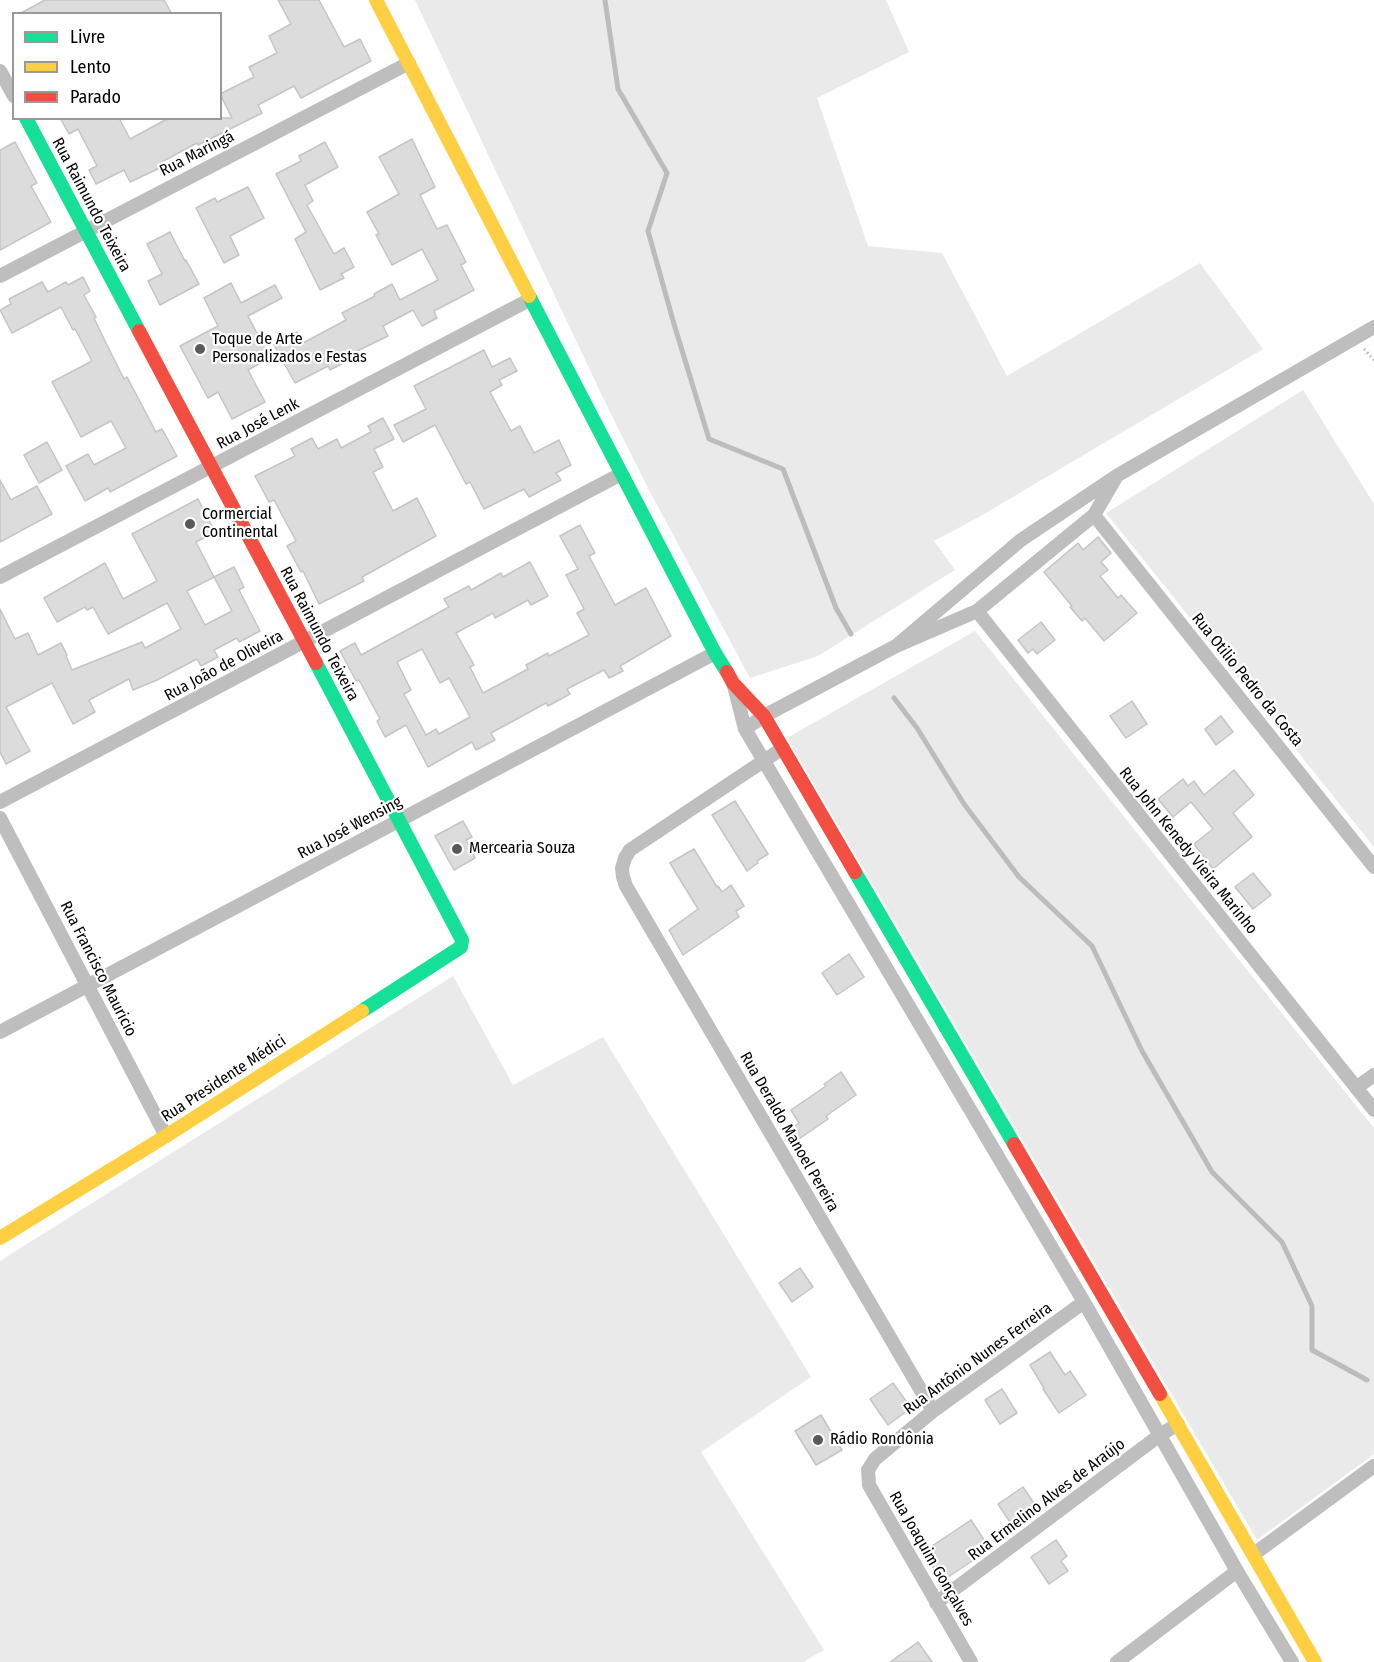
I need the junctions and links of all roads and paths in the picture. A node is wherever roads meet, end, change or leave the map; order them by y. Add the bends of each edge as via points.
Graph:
1 (376, 0) edge
2 (409, 63) junction
3 (0, 71) edge
4 (12, 92) edge
5 (27, 120) edge
6 (86, 230) junction
7 (0, 276) edge
8 (531, 299) junction
9 (1374, 327) edge
10 (211, 467) junction
11 (621, 474) junction
12 (1118, 475) junction
13 (1094, 515) junction
14 (0, 577) edge
15 (977, 611) junction
16 (305, 642) junction
17 (896, 646) junction
18 (715, 653) junction
19 (733, 683) junction
20 (764, 716) junction
21 (745, 729) junction
22 (783, 748) junction
23 (764, 761) junction
24 (0, 802) edge
25 (0, 818) edge
26 (399, 821) junction
27 (1374, 867) edge
28 (462, 944) joint
29 (88, 987) junction
30 (0, 1032) edge
31 (1374, 1075) edge
32 (1356, 1088) junction
33 (1374, 1110) edge
34 (166, 1136) junction
35 (0, 1238) edge
36 (1084, 1302) junction
37 (933, 1411) junction
38 (1178, 1424) junction
39 (1160, 1435) junction
40 (1374, 1466) edge
41 (868, 1470) joint
42 (1254, 1554) junction
43 (1237, 1571) junction
44 (936, 1603) junction
45 (971, 1662) edge
46 (1117, 1662) edge
47 (1292, 1662) edge
48 (1315, 1662) edge

1 - 2 street
2 - 6 street, Rua Maringá
2 - 8 street
3 - 4 street
5 - 6 street, Rua Raimundo Teixeira
6 - 7 street, Rua Maringá
6 - 10 street, Rua Raimundo Teixeira
8 - 10 street, Rua José Lenk
8 - 11 street
9 - 12 street
10 - 14 street, Rua José Lenk
10 - 16 street, Rua Raimundo Teixeira
11 - 16 street, Rua João de Oliveira
11 - 18 street
12 - 13 street
12 - 17 street via 1021,540
13 - 15 street
13 - 27 street, Rua Otilio Pedro da Costa
15 - 17 street
15 - 32 street, Rua John Kenedy Vieira Marinho
16 - 24 street, Rua João de Oliveira
16 - 26 street, Rua Raimundo Teixeira
17 - 20 street
18 - 19 street
18 - 26 street, Rua José Wensing
19 - 20 street
19 - 21 street
20 - 21 street
20 - 22 street
21 - 23 street
22 - 23 street
22 - 38 street
23 - 36 street
23 - 37 street, Rua Deraldo Manoel Pereira via 630,850 622,868 626,886
25 - 29 street, Rua Francisco Mauricio
26 - 28 street, Rua Raimundo Teixeira
26 - 29 street, Rua José Wensing
28 - 34 street, Rua Presidente Médici
29 - 30 street, Rua José Wensing
29 - 34 street, Rua Francisco Mauricio
31 - 32 street
32 - 33 street, Rua John Kenedy Vieira Marinho
34 - 35 street, Rua Presidente Médici
36 - 37 street, Rua Antônio Nunes Ferreira
36 - 39 street
37 - 41 street, Rua Antônio Nunes Ferreira via 874,1459
38 - 39 street, Rua Ermelino Alves de Araújo
38 - 42 street
39 - 43 street
39 - 44 street, Rua Ermelino Alves de Araújo
40 - 42 street
41 - 44 street, Rua Joaquim Gonçalves via 869,1485
42 - 48 street
43 - 46 street
43 - 47 street
44 - 45 street, Rua Joaquim Gonçalves

